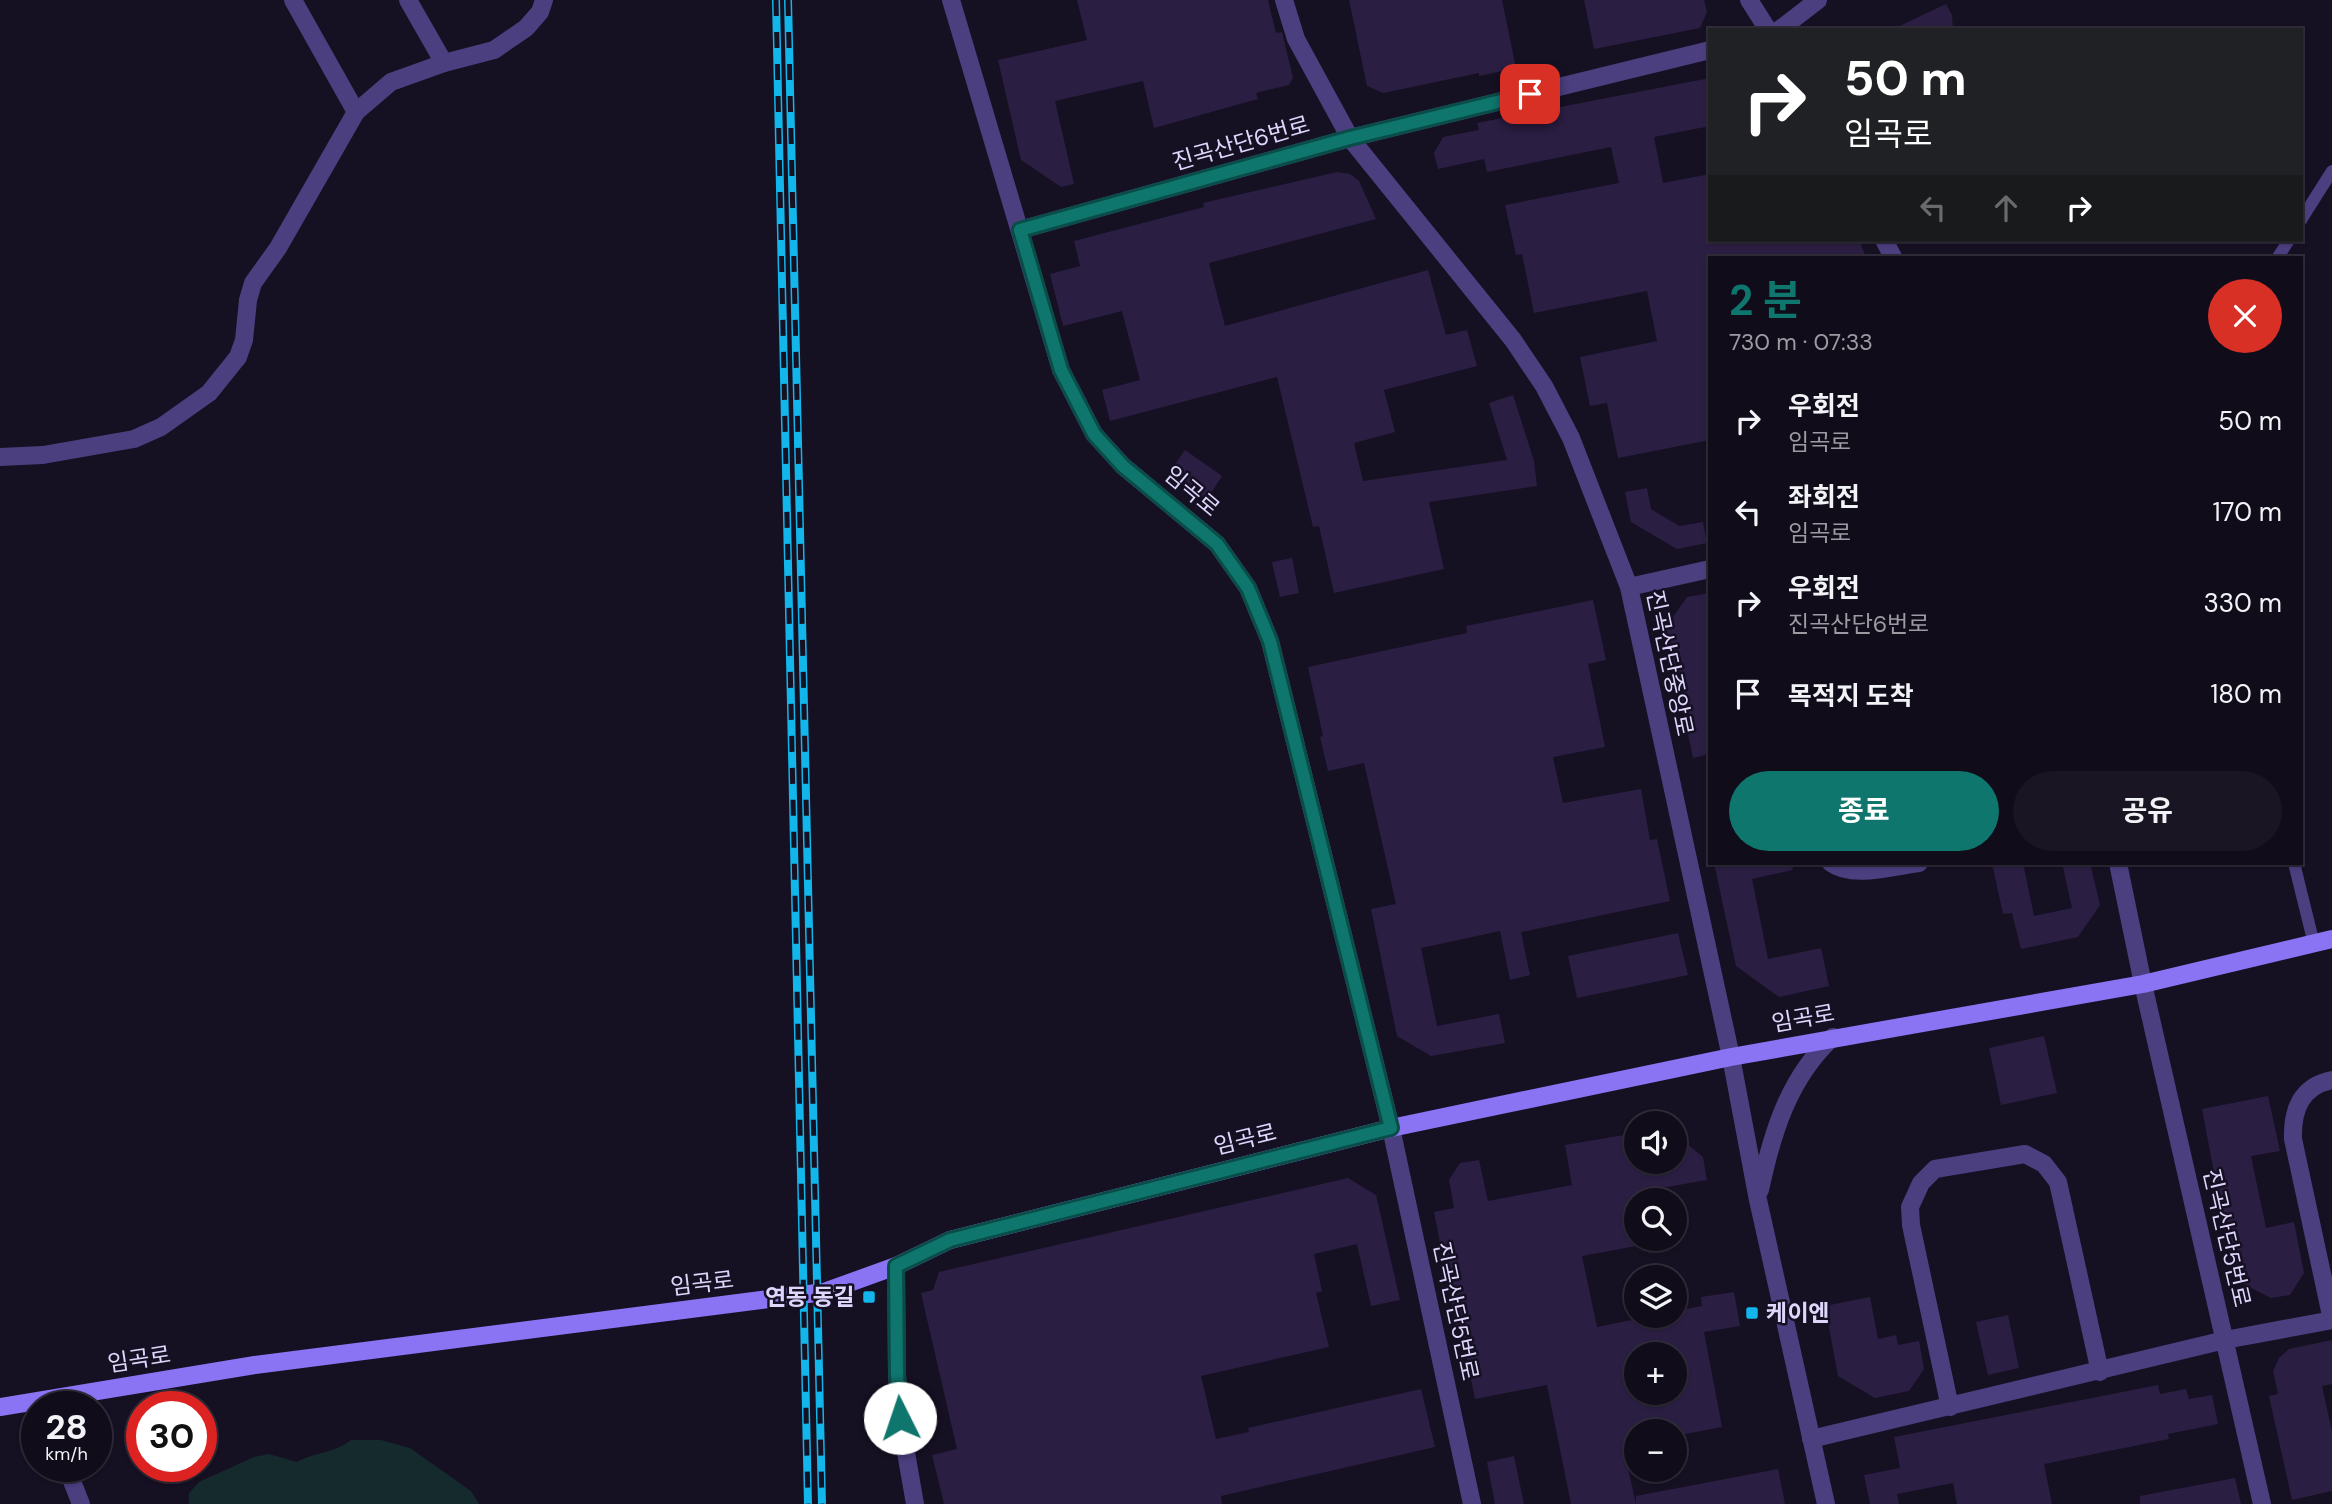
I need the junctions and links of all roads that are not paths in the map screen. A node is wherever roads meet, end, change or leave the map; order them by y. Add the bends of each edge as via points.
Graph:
1 (293, 0) edge
2 (408, 0) edge
3 (544, 0) edge
4 (951, 0) edge
5 (1284, 0) edge
6 (1749, 0) edge
7 (1818, 0) edge
8 (1767, 28) edge
9 (1782, 28) edge
10 (1708, 50) edge
11 (444, 63) junction
12 (356, 112) junction
13 (1350, 138) junction
14 (2332, 171) edge
15 (2303, 217) edge
16 (1020, 230) junction
17 (0, 457) edge
18 (1708, 569) edge
19 (1629, 587) junction
20 (1836, 865) edge
21 (1902, 865) edge
22 (2118, 865) edge
23 (2294, 865) edge
24 (2332, 939) edge
25 (2314, 944) junction
26 (2143, 984) junction
27 (1833, 1038) junction
28 (1731, 1057) junction
29 (2332, 1080) edge
30 (1391, 1128) junction
31 (1758, 1200) junction
32 (896, 1266) junction
33 (2332, 1320) edge
34 (2225, 1340) junction
35 (2100, 1372) junction
36 (109, 1391) edge
37 (21, 1405) edge
38 (0, 1407) edge
39 (1950, 1407) junction
40 (1811, 1439) junction
41 (72, 1482) edge
42 (81, 1504) edge
43 (915, 1504) edge
44 (1472, 1504) edge
45 (1826, 1504) edge
46 (2262, 1504) edge

1 - 12 street
2 - 11 street
3 - 11 street via 526,28 494,50
4 - 16 street
5 - 13 street, 진곡산단중앙로 via 1296,39
6 - 8 street
7 - 9 street
10 - 13 street, 진곡산단6번로
11 - 12 street via 391,82
12 - 17 street via 253,283 238,358 209,393 161,427 134,439 43,455
13 - 16 street, 진곡산단6번로
13 - 19 street, 진곡산단중앙로 via 1513,340 1544,386 1572,438
14 - 15 lane
16 - 30 street, 임곡로 via 1061,370 1094,434 1123,466 1217,544 1248,588 1270,641
18 - 19 street
19 - 28 street, 진곡산단중앙로
20 - 21 street via 1861,870
22 - 26 street
23 - 25 lane
24 - 25 main road, 임곡로
25 - 26 main road, 임곡로
26 - 27 main road, 임곡로
26 - 34 street, 진곡산단5번로
27 - 28 main road, 임곡로
27 - 31 street via 1818,1051 1779,1116
28 - 30 main road, 임곡로
28 - 31 street, 진곡산단중앙로
29 - 33 street via 2317,1083 2303,1096 2292,1120
30 - 32 main road, 임곡로 via 950,1240
30 - 44 street, 진곡산단5번로
31 - 40 street, 진곡산단중앙로
32 - 36 main road, 임곡로 via 824,1293 255,1365
32 - 43 street via 899,1407
33 - 34 street
34 - 35 street
34 - 46 street, 진곡산단5번로
35 - 39 street
35 - 39 street via 2058,1182 2044,1164 2025,1154 1935,1169 1915,1195 1911,1225
37 - 38 main road, 임곡로
39 - 40 street
40 - 45 street, 진곡산단중앙로
41 - 42 street

